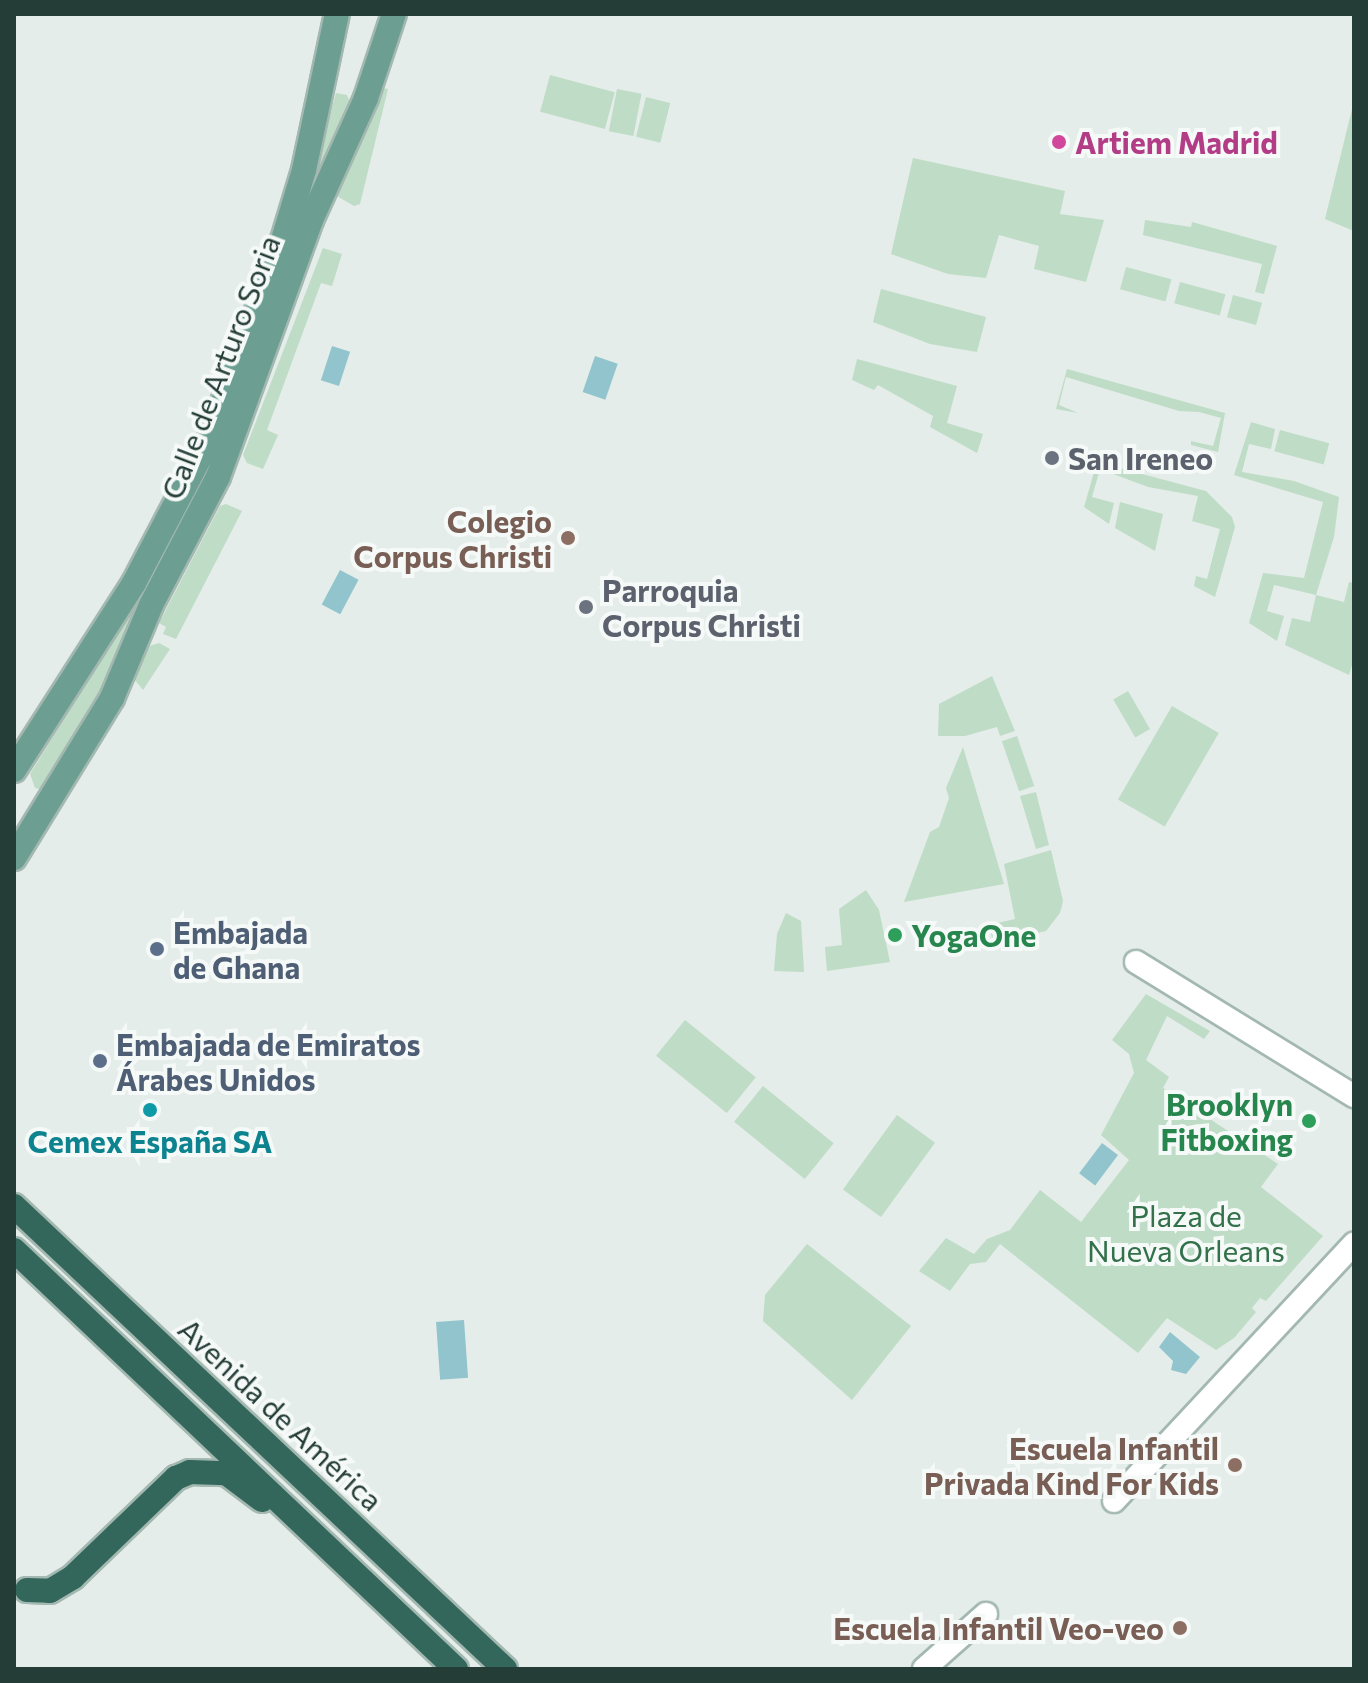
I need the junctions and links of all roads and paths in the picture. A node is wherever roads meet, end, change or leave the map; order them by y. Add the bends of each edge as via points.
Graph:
1 (337, 14) edge
2 (394, 14) edge
3 (14, 770) edge
4 (14, 858) edge
5 (1136, 962) dead end
6 (1354, 1096) edge
7 (14, 1206) edge
8 (1354, 1244) edge
9 (14, 1250) edge
10 (1114, 1501) dead end
11 (356, 1570) junction
12 (27, 1590) dead end
13 (986, 1614) dead end
14 (456, 1669) edge
15 (505, 1669) edge
16 (924, 1669) edge

1 - 3 main road, Calle de Arturo Soria via 304,170 283,240 209,440 134,583
2 - 4 main road, Calle de Arturo Soria via 366,98 311,220 218,477 151,605 112,698
5 - 6 street
7 - 15 highway, Avenida de América
8 - 10 street
9 - 11 highway, Avenida de América
11 - 12 highway via 316,1549 246,1485 208,1470 176,1478 73,1577 50,1591
11 - 14 highway, Avenida de América
13 - 16 street

